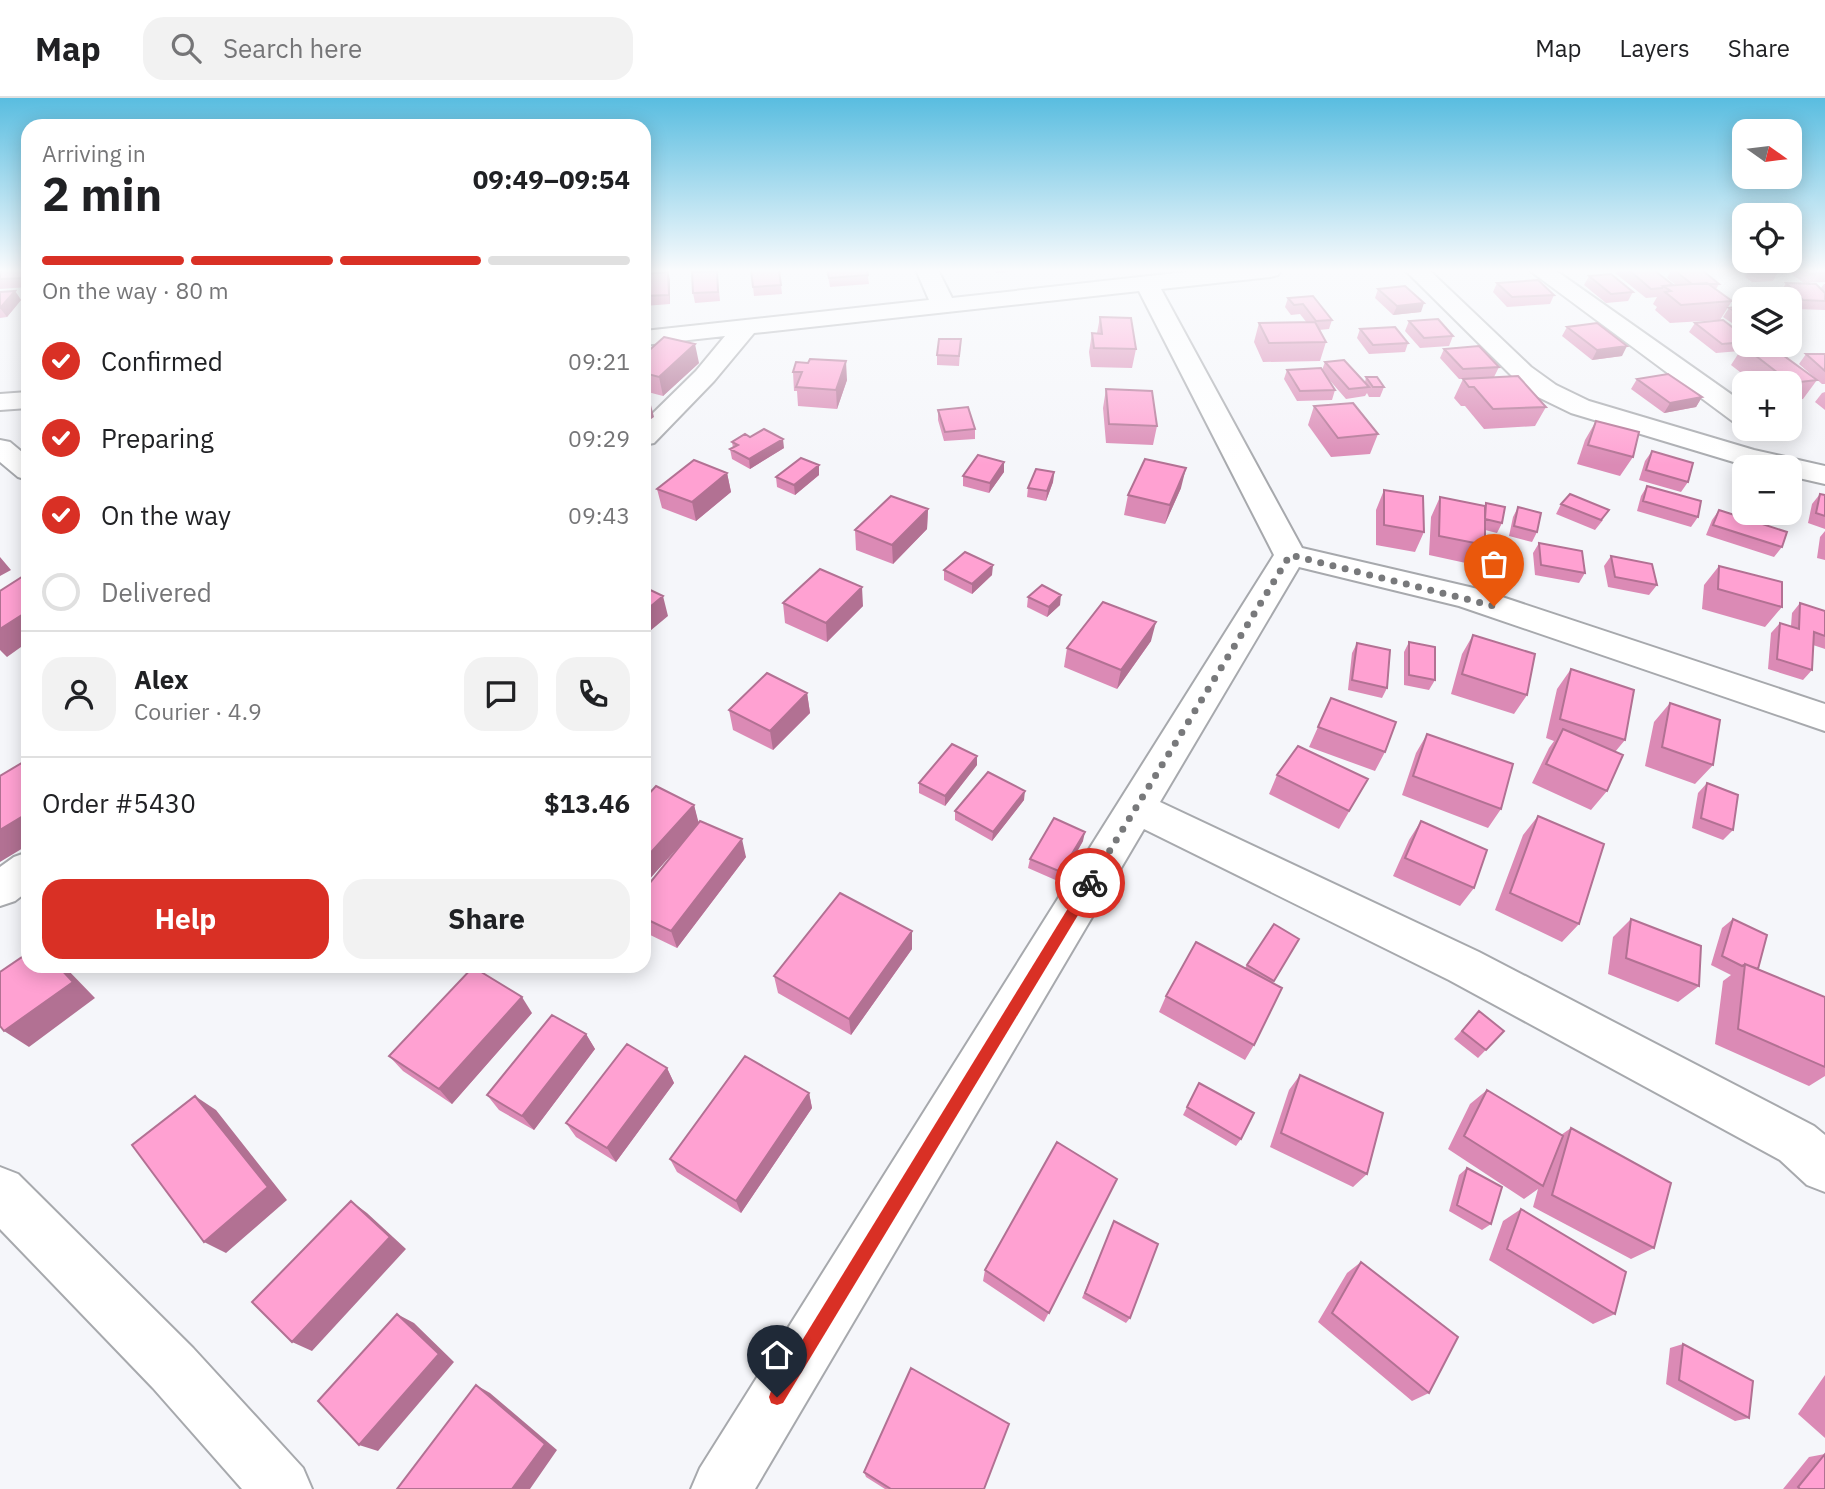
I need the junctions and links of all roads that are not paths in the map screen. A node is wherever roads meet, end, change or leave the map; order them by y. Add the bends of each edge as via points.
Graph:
1 (673, 335) edge
2 (739, 335) edge
3 (1174, 335) edge
4 (1483, 335) edge
5 (1630, 335) edge
6 (651, 337) edge
7 (21, 400) edge
8 (0, 402) edge
9 (1732, 407) edge
10 (651, 430) edge
11 (1779, 441) edge
12 (0, 448) edge
13 (21, 465) edge
14 (1825, 474) edge
15 (1290, 555) junction
16 (1825, 718) edge
17 (1136, 808) junction
18 (21, 874) edge
19 (0, 889) edge
20 (1825, 1167) edge
21 (0, 1192) edge
22 (282, 1489) edge
23 (721, 1489) edge

1 - 6 street
2 - 10 street
3 - 15 street
4 - 14 street via 1547,391 1580,407 1734,453
5 - 9 street
7 - 8 street
11 - 14 street
12 - 13 street
15 - 16 street via 1468,597
15 - 17 street
17 - 20 street via 1464,966 1797,1143
17 - 23 street
18 - 19 street
21 - 22 street via 173,1368

